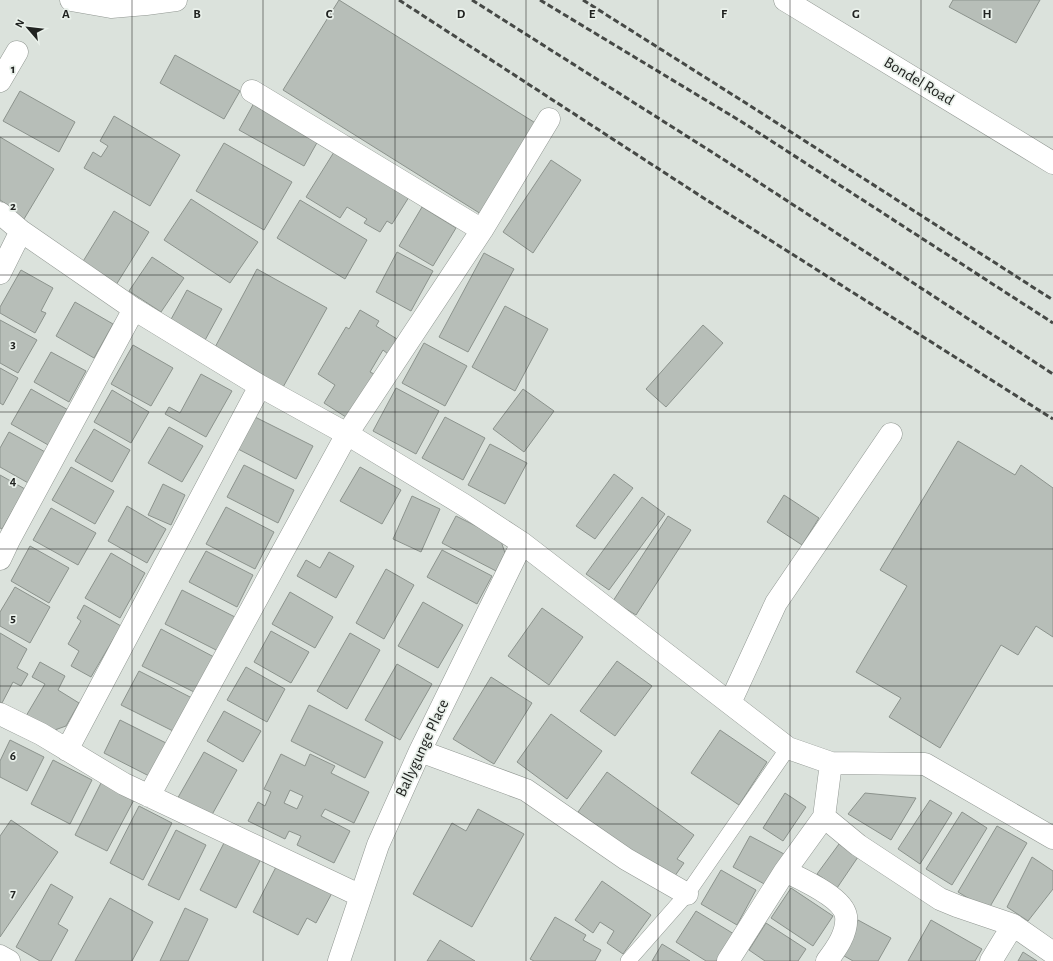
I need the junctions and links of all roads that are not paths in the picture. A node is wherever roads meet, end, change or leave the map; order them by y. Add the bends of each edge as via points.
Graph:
1 (71, 0) edge
2 (176, 0) edge
3 (785, 0) edge
4 (17, 52) dead end
5 (0, 81) edge
6 (252, 91) dead end
7 (549, 119) dead end
8 (1053, 163) edge
9 (0, 213) edge
10 (482, 230) junction
11 (21, 231) junction
12 (0, 273) edge
13 (134, 309) junction
14 (260, 386) junction
15 (347, 434) junction
16 (891, 434) dead end
17 (522, 543) junction
18 (3, 545) edge
19 (730, 703) junction
20 (0, 714) edge
21 (788, 748) junction
22 (67, 750) junction
23 (420, 751) junction
24 (831, 763) junction
25 (149, 796) junction
26 (824, 817) junction
27 (1053, 838) edge
28 (785, 871) junction
29 (687, 894) junction
30 (361, 896) junction
31 (1013, 925) junction
32 (1053, 953) edge
33 (0, 956) edge
34 (730, 960) edge
35 (9, 961) edge
36 (339, 961) edge
37 (628, 961) edge
38 (827, 961) edge
39 (991, 961) edge

1 - 2 street via 111,7
3 - 8 street, Bondel Road
4 - 5 street
6 - 10 street
7 - 10 street
9 - 11 street
10 - 15 street
11 - 12 street
11 - 13 street
13 - 14 street
13 - 18 street
14 - 15 street
14 - 22 street
15 - 17 street
15 - 25 street
16 - 19 street via 776,603
17 - 19 street
17 - 23 street, Ballygunge Place
19 - 21 street
20 - 22 street
21 - 24 street
21 - 29 lane
22 - 25 street
23 - 29 street via 526,790 626,859
23 - 30 street, Ballygunge Place via 378,845
24 - 26 street
24 - 27 street via 925,764
25 - 30 street
26 - 28 street
26 - 31 street via 858,845 940,899
28 - 34 street
28 - 38 street via 820,889 839,904 846,916 844,932
29 - 37 lane
30 - 36 street, Ballygunge Place
31 - 32 street
31 - 39 street
33 - 35 street

